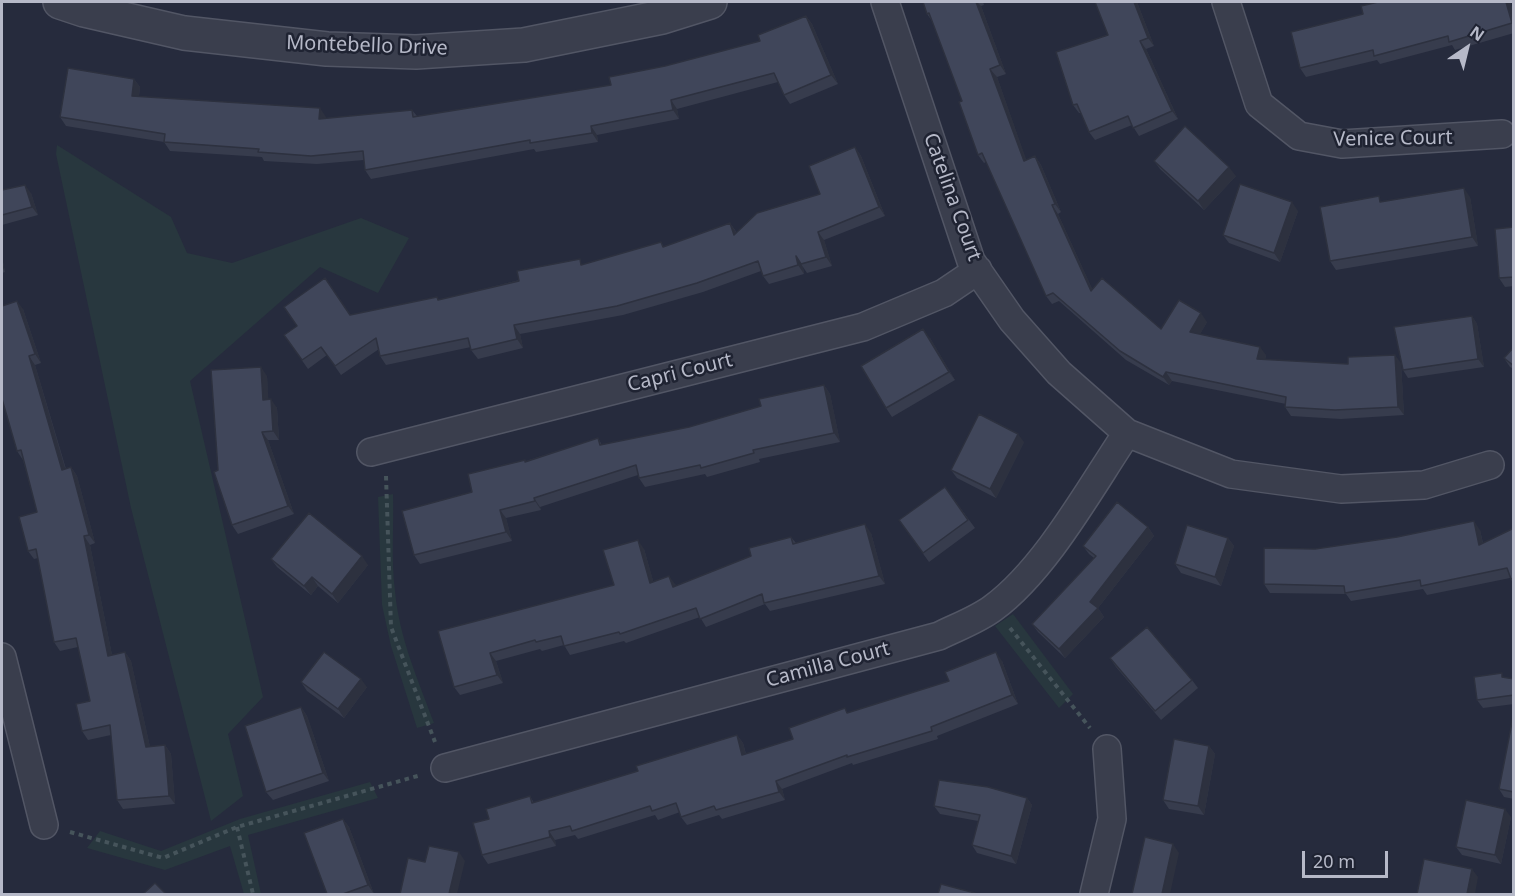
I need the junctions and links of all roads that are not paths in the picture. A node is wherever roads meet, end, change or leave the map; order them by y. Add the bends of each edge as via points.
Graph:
1 (60, 2) edge
2 (710, 2) edge
3 (885, 2) edge
4 (1226, 2) edge
5 (659, 9) edge
6 (1502, 134) dead end
7 (978, 270) junction
8 (1127, 433) junction
9 (378, 450) road end
10 (1490, 465) dead end
11 (2, 657) edge
12 (1107, 749) road end
13 (445, 768) road end
14 (44, 825) road end
15 (1094, 894) edge

1 - 5 street, Montebello Drive via 184,33 327,49 416,52 525,45
2 - 5 street, Montebello Drive
3 - 7 street, Catelina Court via 971,261
4 - 6 street, Venice Court via 1259,104 1299,136 1342,144
7 - 8 street, Catelina Court via 1012,320 1059,373
7 - 9 street, Capri Court via 944,294 862,327
8 - 10 street, Catelina Court via 1231,474 1341,489 1424,485
8 - 13 street, Camilla Court via 1043,559 993,608 939,636
11 - 14 street
12 - 15 street via 1112,819

